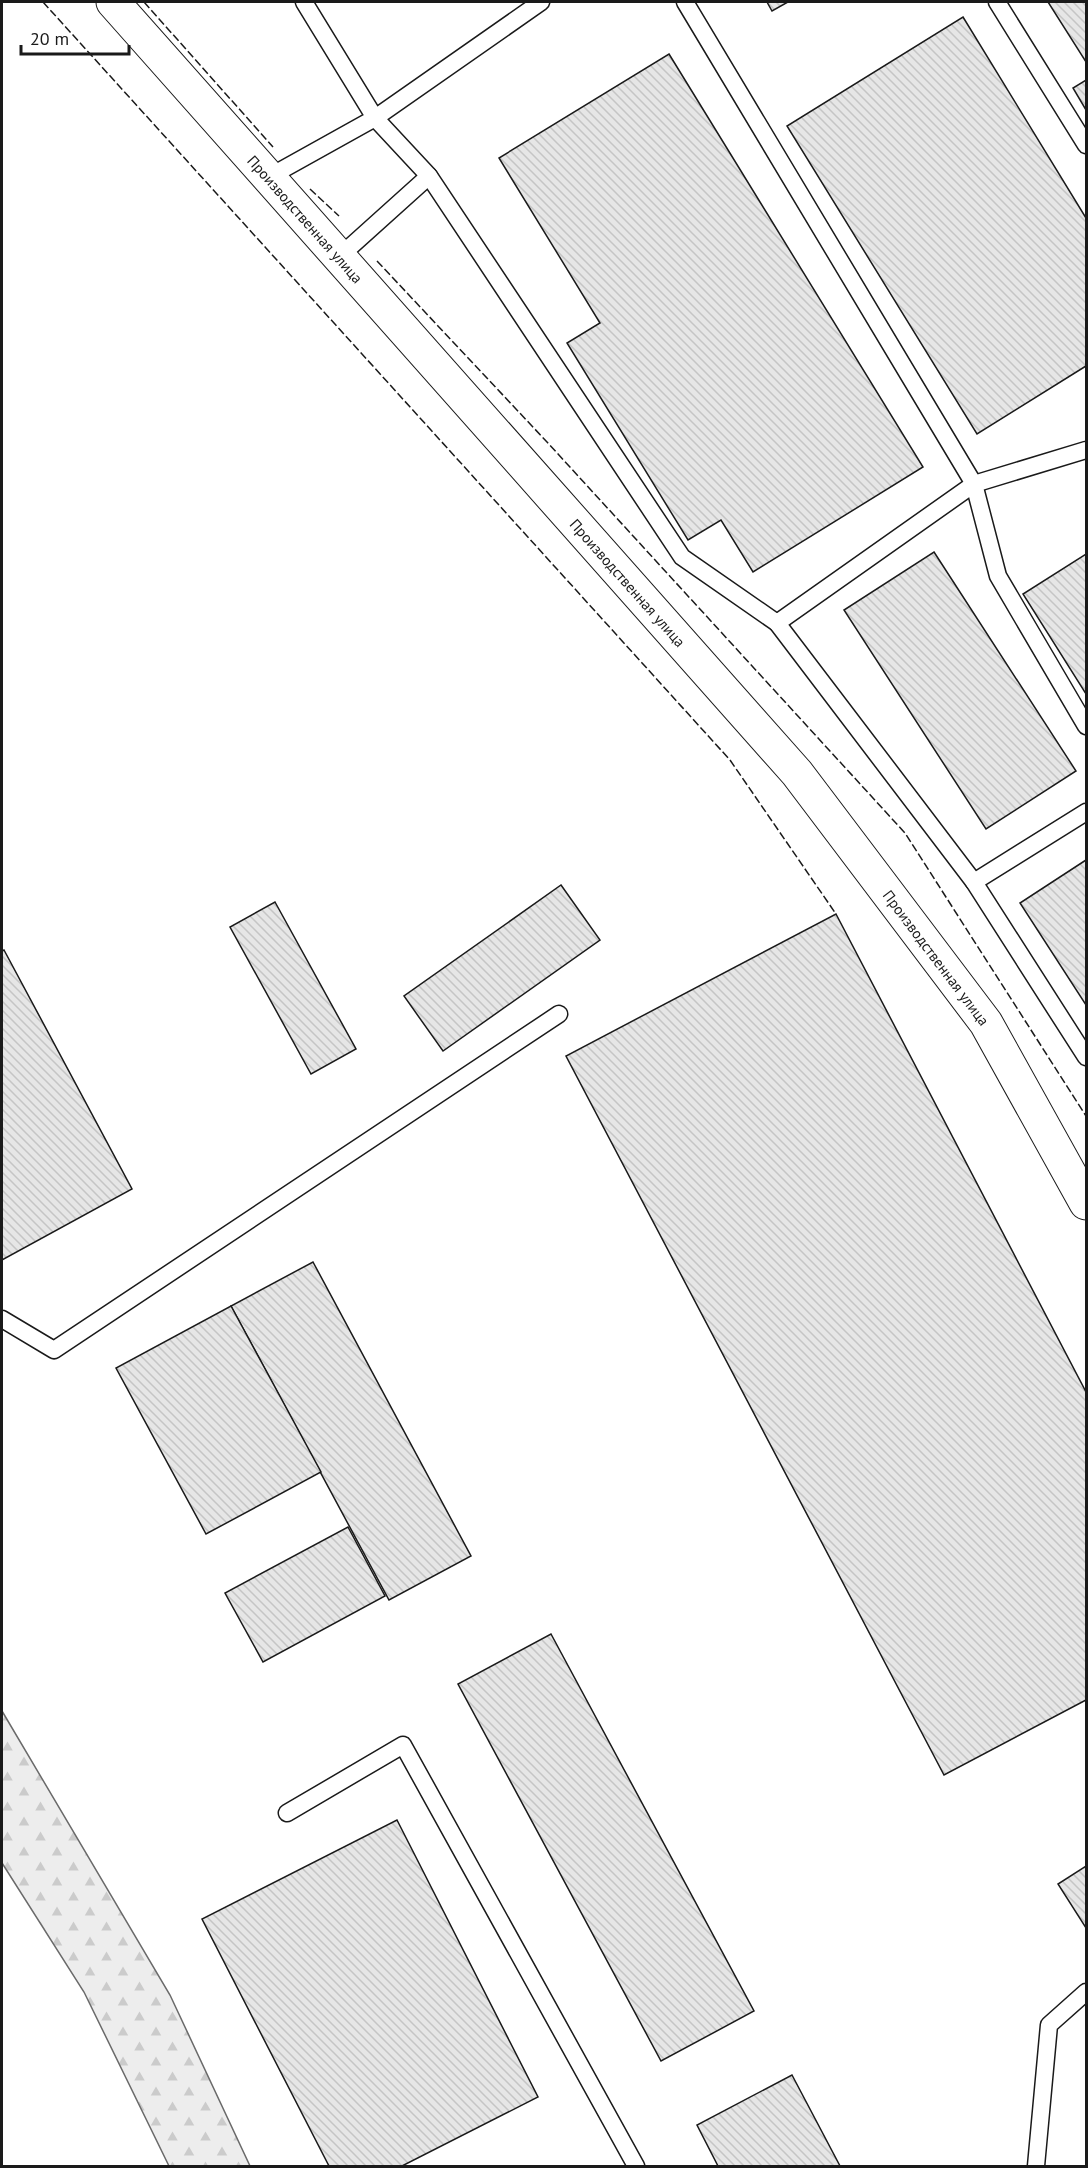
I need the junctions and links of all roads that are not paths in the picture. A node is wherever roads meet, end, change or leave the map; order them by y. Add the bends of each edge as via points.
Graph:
1 (113, 2) edge
2 (304, 2) edge
3 (541, 2) edge
4 (685, 2) edge
5 (997, 2) edge
6 (375, 118) junction
7 (1086, 145) edge
8 (429, 176) junction
9 (269, 177) junction
10 (339, 256) junction
11 (1086, 451) edge
12 (974, 484) junction
13 (777, 623) junction
14 (1086, 726) edge
15 (1086, 812) edge
16 (974, 882) junction
17 (559, 1014) dead end
18 (1086, 1057) edge
19 (1086, 1203) edge
20 (2, 1319) edge
21 (287, 1813) dead end
22 (1086, 1992) edge
23 (636, 2166) edge
24 (1036, 2166) edge

1 - 9 street, Производственная улица
2 - 6 lane
3 - 6 lane
4 - 12 lane
5 - 7 lane
6 - 8 lane
6 - 9 lane
8 - 10 lane
8 - 13 lane via 682,557
9 - 10 street, Производственная улица
10 - 19 street, Производственная улица via 797,773 986,1023
11 - 12 lane
12 - 13 lane
12 - 14 lane via 998,576
13 - 16 lane
15 - 16 lane
16 - 18 lane
17 - 20 lane via 54,1350
21 - 23 lane via 403,1745
22 - 24 lane via 1049,2025

